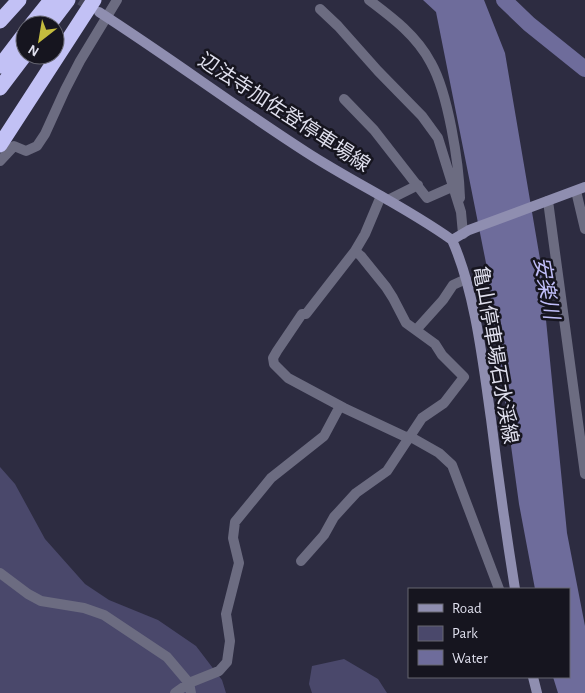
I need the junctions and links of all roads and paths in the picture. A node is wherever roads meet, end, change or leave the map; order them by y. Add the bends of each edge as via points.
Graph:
1 (19, 0) edge
2 (51, 0) edge
3 (68, 0) edge
4 (117, 0) edge
5 (370, 0) edge
6 (320, 9) dead end
7 (100, 10) edge
8 (39, 15) edge
9 (57, 15) edge
10 (0, 21) edge
11 (15, 46) edge
12 (17, 65) edge
13 (0, 66) edge
14 (0, 88) edge
15 (344, 99) dead end
16 (0, 136) edge
17 (7, 146) edge
18 (0, 161) edge
19 (418, 185) junction
20 (452, 186) junction
21 (581, 189) edge
22 (384, 198) junction
23 (545, 202) junction
24 (461, 212) junction
25 (585, 229) edge
26 (466, 232) junction
27 (452, 240) junction
28 (354, 251) junction
29 (466, 278) junction
30 (416, 330) junction
31 (340, 406) junction
32 (409, 437) junction
33 (585, 474) edge
34 (301, 561) dead end
35 (0, 573) edge
36 (499, 588) edge
37 (515, 588) edge
38 (533, 678) edge
39 (190, 688) edge
40 (174, 693) edge
41 (537, 693) edge

1 - 10 highway
2 - 8 highway
3 - 9 highway
4 - 7 street
5 - 24 street via 405,28 426,54 436,73 452,139
6 - 20 street via 422,116 438,138
7 - 17 highway via 21,114
7 - 17 street via 45,134 36,146 26,151
7 - 22 main road, 辺法寺加佐登停車場線 via 264,124
11 - 13 highway
12 - 14 highway
15 - 19 street via 374,130
16 - 17 street
17 - 18 street
19 - 20 street via 427,198
19 - 22 street
20 - 24 street
21 - 23 main road
21 - 25 street
22 - 27 main road, 辺法寺加佐登停車場線 via 428,222
22 - 28 street
23 - 26 main road
23 - 33 street
24 - 26 street
26 - 27 main road
27 - 29 main road, 亀山停車場石水渓線
28 - 30 street via 394,298 406,323
28 - 31 street via 306,314 302,314 273,358 274,364 288,378
29 - 30 street via 453,285
29 - 37 main road, 亀山停車場石水渓線 via 484,372
30 - 32 street via 435,344 464,378 444,403 422,418
31 - 32 street
31 - 39 street via 324,436 271,478 235,522 233,538 239,564 226,614 230,641 228,658 222,670
32 - 34 street via 387,471 352,498
32 - 36 street via 439,453 452,465
35 - 39 street via 41,601 104,615 167,657
38 - 41 main road
39 - 40 street

